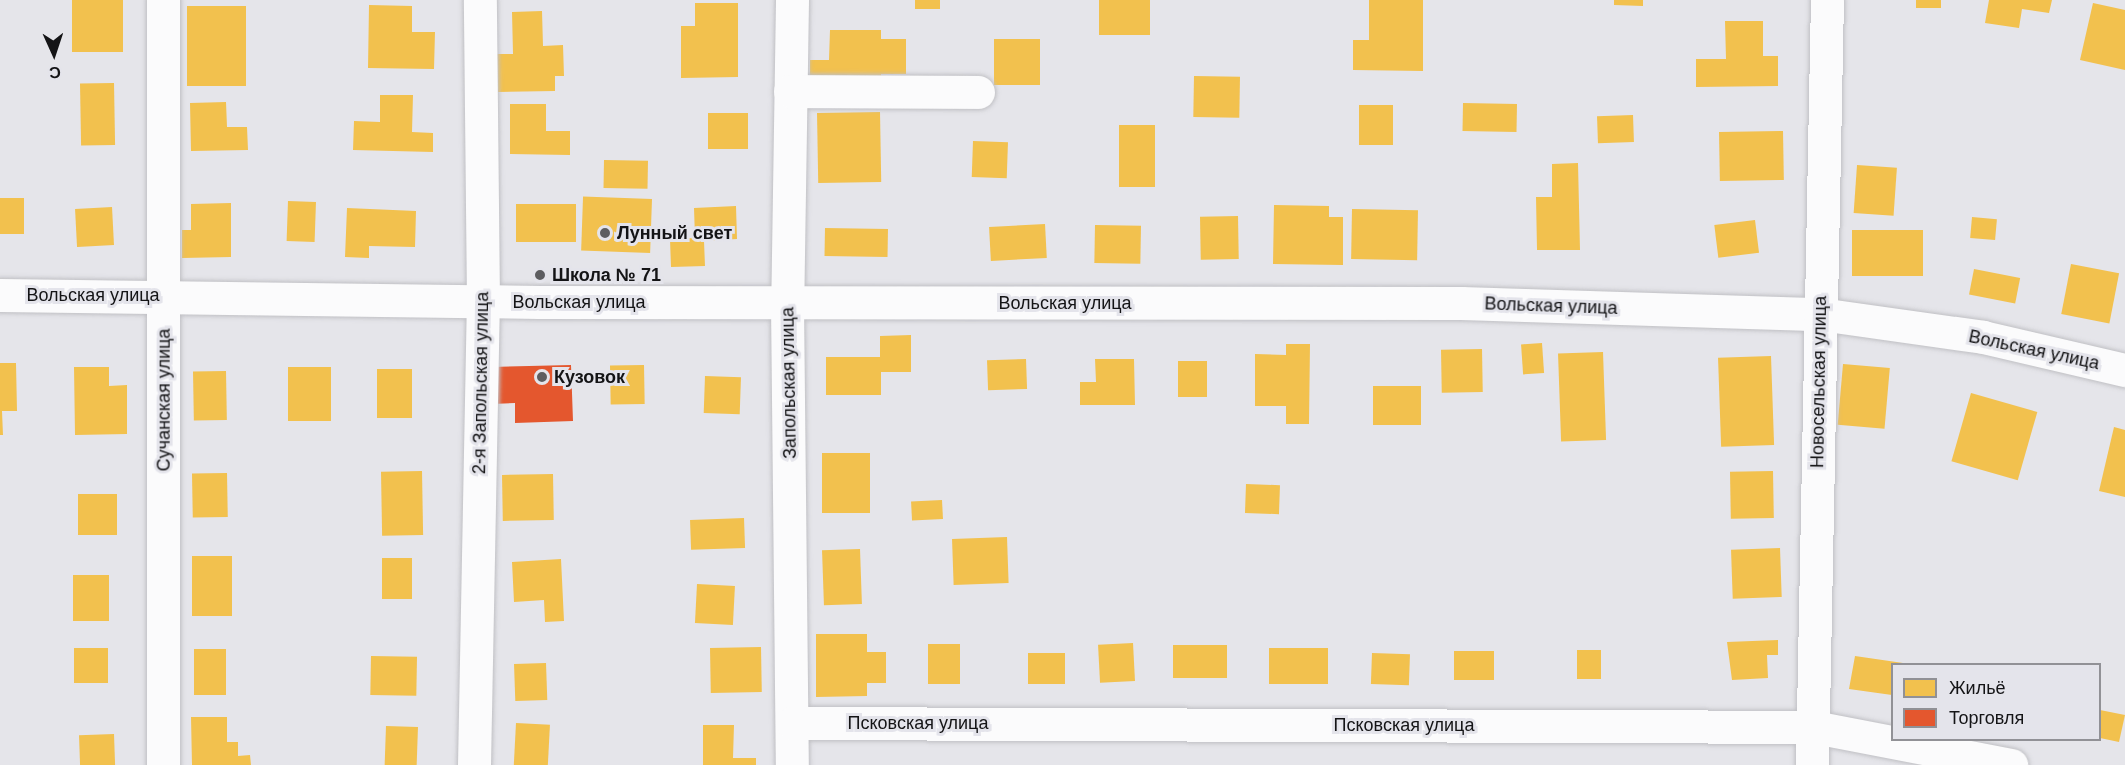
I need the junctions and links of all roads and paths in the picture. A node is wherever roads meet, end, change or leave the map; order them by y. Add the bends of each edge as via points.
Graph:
1 (163, 0) edge
2 (480, 0) edge
3 (792, 0) edge
4 (1827, 0) edge
5 (790, 91) junction
6 (978, 93) dead end
7 (164, 294) junction
8 (0, 295) edge
9 (483, 301) junction
10 (788, 303) junction
11 (1820, 314) junction
12 (2125, 370) edge
13 (793, 723) junction
14 (1814, 727) junction
15 (163, 765) edge
16 (474, 765) edge
17 (792, 765) edge
18 (1812, 765) edge
19 (2012, 765) edge

1 - 7 street, Сучанская улица
2 - 9 street, 2-я Запольская улица
3 - 5 street, Запольская улица
4 - 11 street, Новосельская улица
5 - 6 street
5 - 10 street, Запольская улица
7 - 8 street, Вольская улица
7 - 9 street, Вольская улица
7 - 15 street, Сучанская улица
9 - 10 street, Вольская улица
9 - 16 street, 2-я Запольская улица
10 - 11 street, Вольская улица via 1461,303
10 - 13 street, Запольская улица
11 - 12 street, Вольская улица via 1983,337
11 - 14 street, Новосельская улица
13 - 14 street, Псковская улица
13 - 17 street, Запольская улица
14 - 18 street, Новосельская улица
14 - 19 street, Псковская улица

